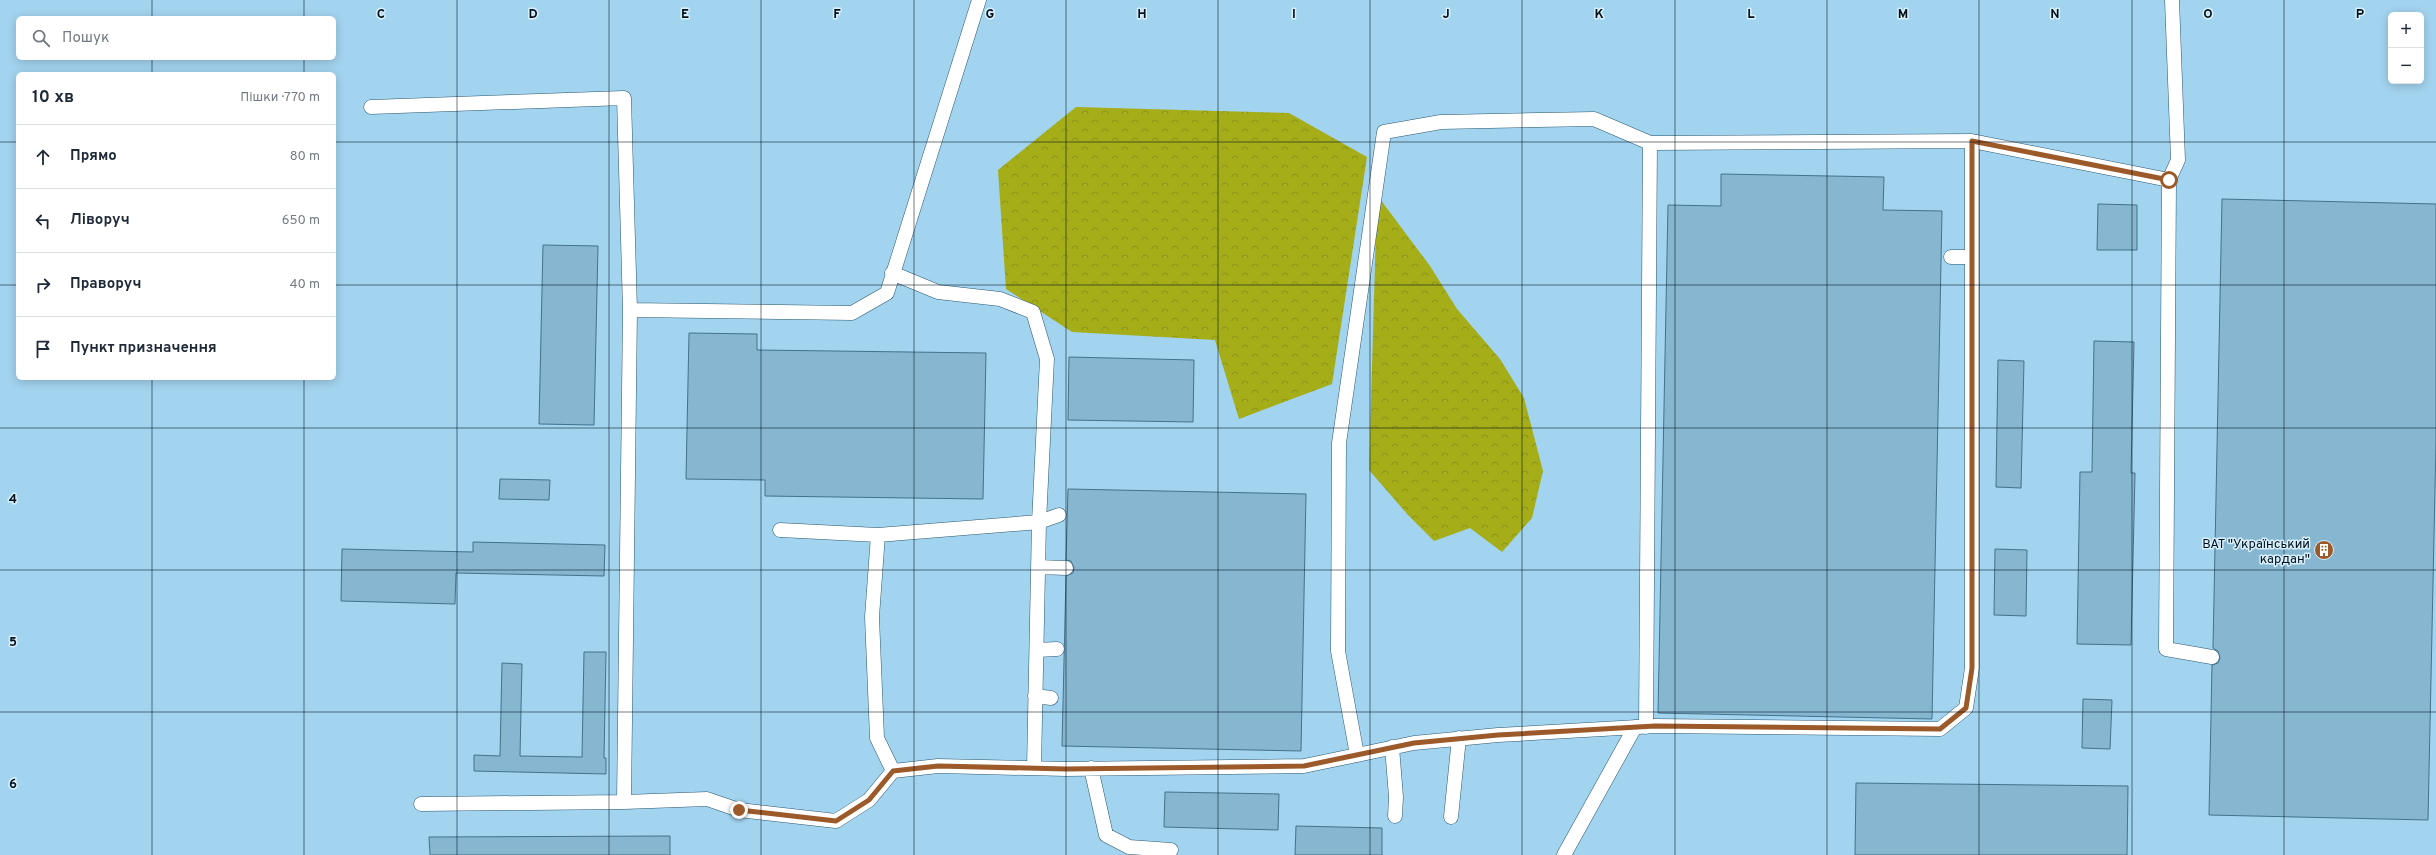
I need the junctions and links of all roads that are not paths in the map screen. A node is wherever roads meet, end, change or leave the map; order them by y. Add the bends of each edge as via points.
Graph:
1 (980, 0) edge
2 (2172, 0) edge
3 (372, 107) dead end
4 (1972, 141) junction
5 (1650, 143) junction
6 (2169, 180) junction
7 (1972, 256) junction
8 (1951, 257) dead end
9 (892, 273) junction
10 (630, 310) junction
11 (1059, 515) dead end
12 (1039, 522) junction
13 (780, 530) dead end
14 (878, 535) junction
15 (1038, 567) junction
16 (1066, 568) dead end
17 (1057, 649) dead end
18 (1038, 650) junction
19 (2212, 657) dead end
20 (1036, 696) junction
21 (1051, 698) dead end
22 (1641, 727) junction
23 (1458, 738) junction
24 (1392, 747) junction
25 (1357, 755) junction
26 (1034, 768) junction
27 (1091, 768) junction
28 (893, 771) junction
29 (624, 802) junction
30 (421, 804) dead end
31 (1394, 816) dead end
32 (1451, 817) dead end
33 (1171, 850) dead end
34 (1564, 855) edge

1 - 9 street
2 - 6 street via 2178,160
3 - 10 street via 624,98
4 - 5 street
4 - 6 street
4 - 7 street
5 - 22 street
5 - 25 street via 1594,119 1441,122 1384,132 1340,443 1338,651
6 - 19 street via 2166,649
7 - 8 street
7 - 22 street via 1972,668 1966,708 1940,729
9 - 10 street via 887,293 852,313
9 - 12 street via 938,292 1000,299 1033,312 1047,359
10 - 29 street
11 - 12 street
12 - 14 street
12 - 15 street
13 - 14 street
14 - 28 street via 872,617 877,738
15 - 16 street
15 - 18 street
17 - 18 street
18 - 20 street
20 - 21 street
20 - 26 street
22 - 23 street
22 - 34 street
23 - 24 street
23 - 32 street
24 - 25 street
24 - 31 street via 1396,797
25 - 27 street via 1304,766
26 - 27 street
26 - 28 street via 938,766
27 - 33 street via 1106,835 1129,847
28 - 29 street via 869,800 836,821 739,810 707,798
29 - 30 street

